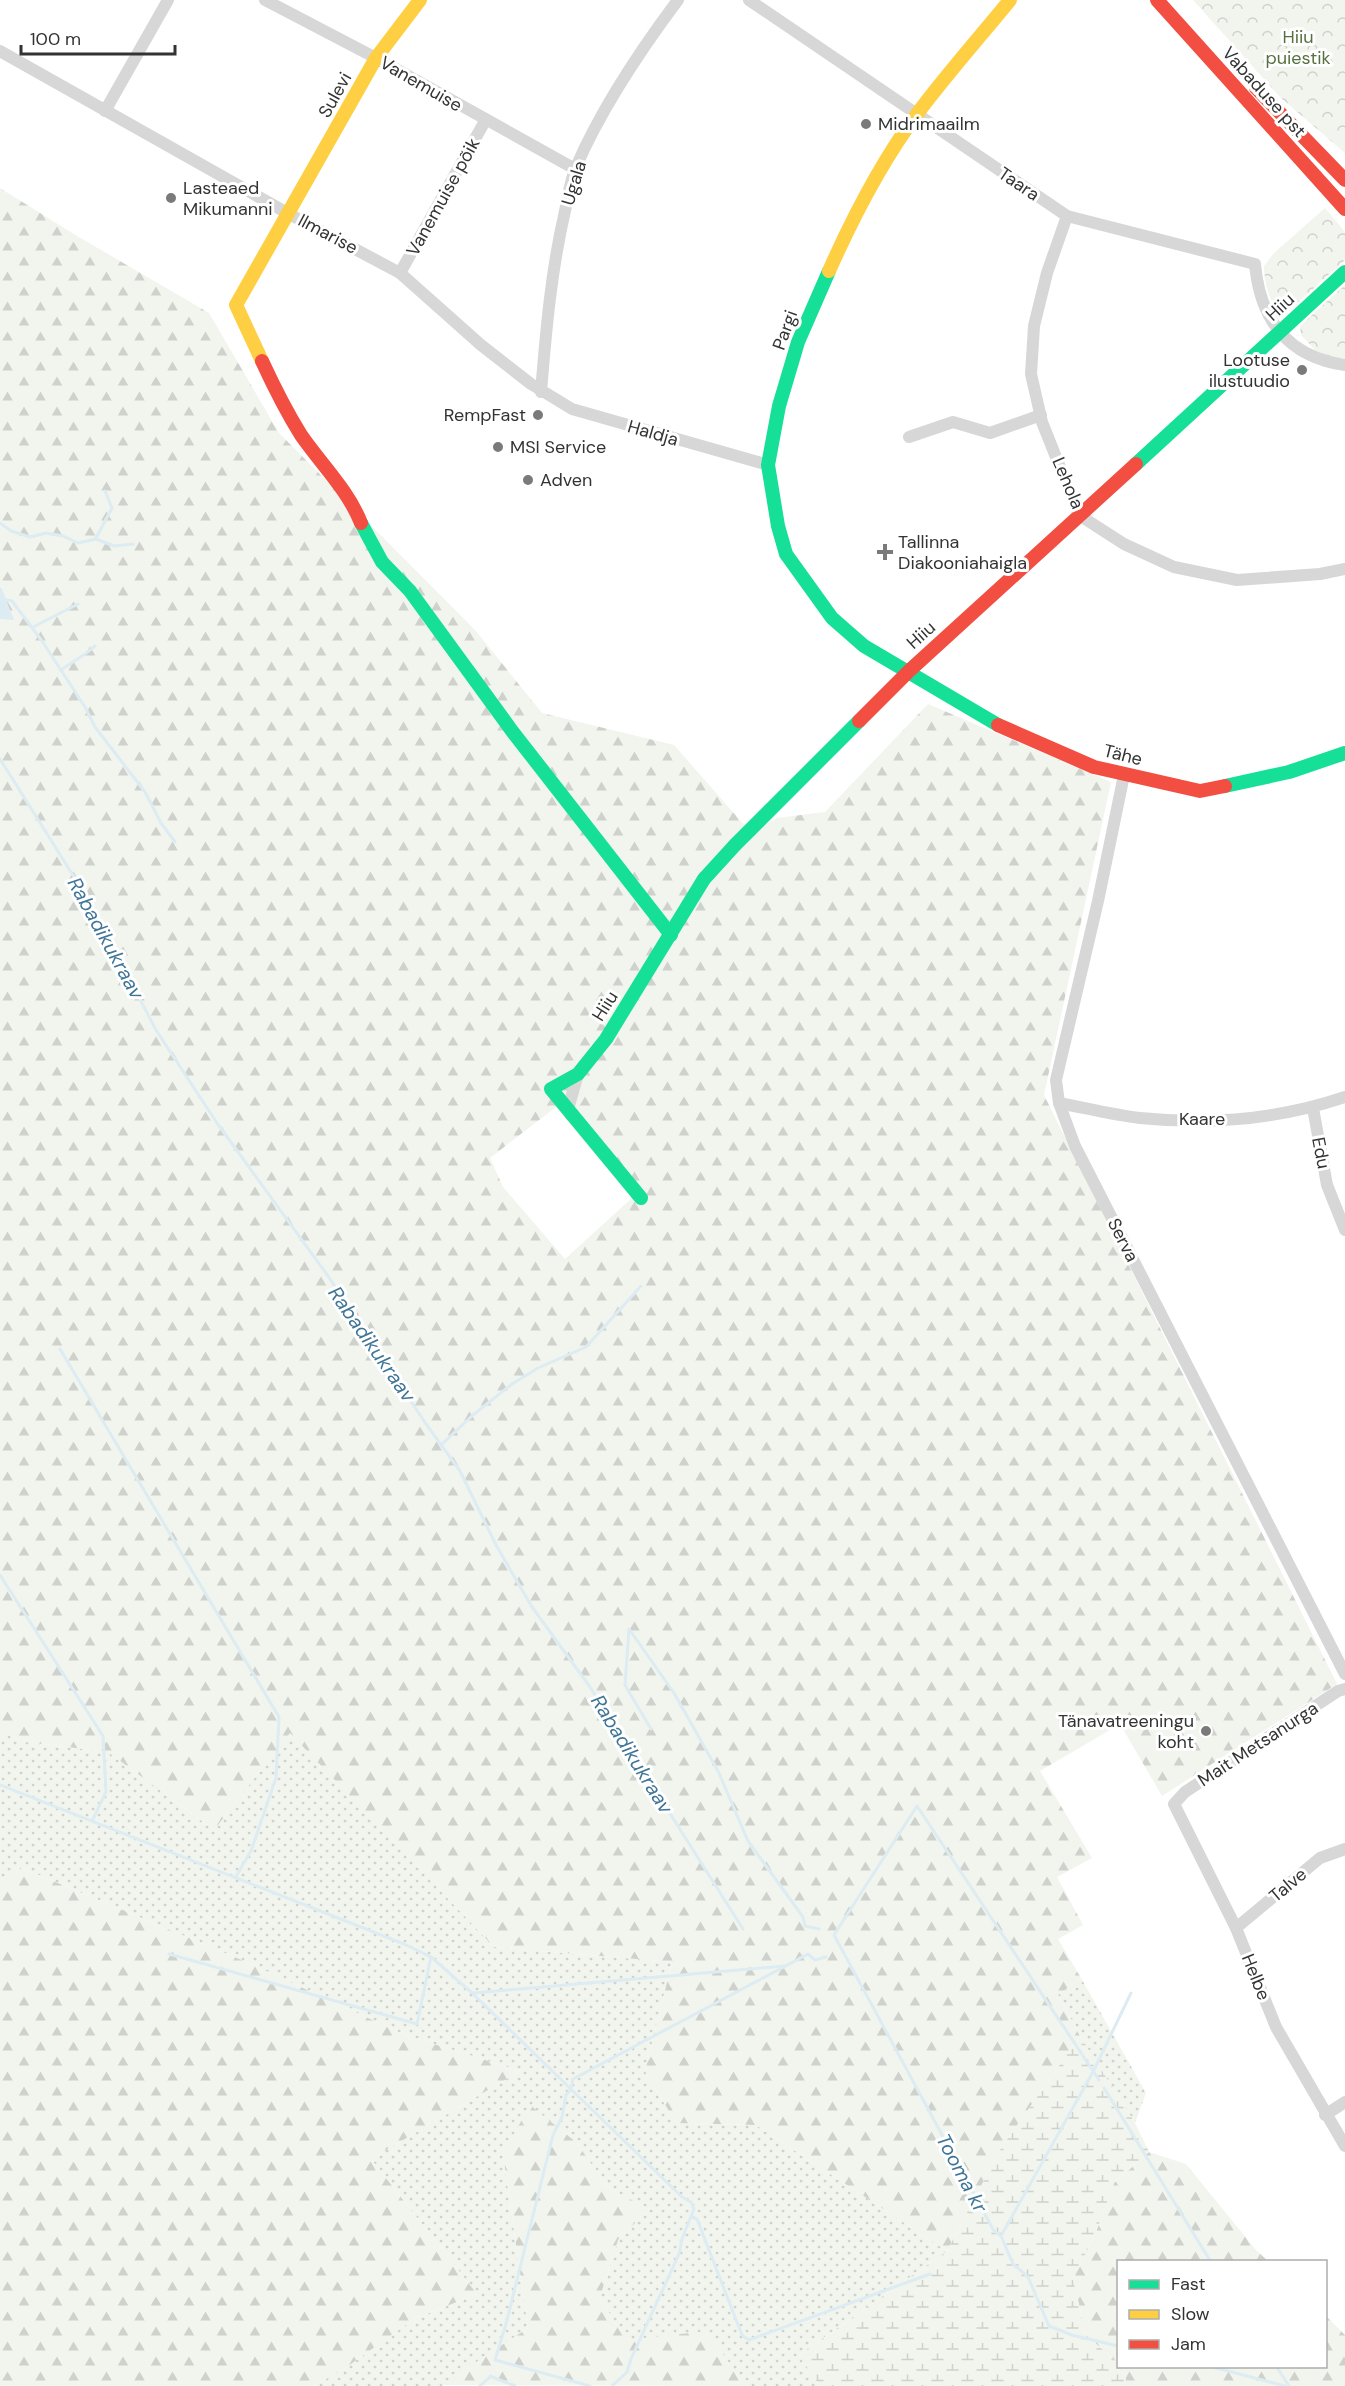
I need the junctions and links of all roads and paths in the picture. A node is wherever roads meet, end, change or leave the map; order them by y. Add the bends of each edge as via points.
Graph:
1 (168, 0) edge
2 (266, 0) edge
3 (420, 0) edge
4 (678, 0) edge
5 (749, 0) edge
6 (1010, 0) edge
7 (1157, 0) edge
8 (0, 51) edge
9 (376, 58) junction
10 (1244, 75) dead end
11 (105, 111) junction
12 (916, 115) junction
13 (485, 121) junction
14 (575, 169) junction
15 (1345, 180) edge
16 (1345, 208) edge
17 (289, 214) junction
18 (1066, 216) junction
19 (1345, 272) edge
20 (400, 273) junction
21 (1280, 332) junction
22 (1345, 365) edge
23 (541, 392) junction
24 (1041, 415) junction
25 (909, 437) dead end
26 (768, 465) junction
27 (1079, 515) junction
28 (1345, 569) edge
29 (909, 671) junction
30 (1345, 753) edge
31 (1124, 775) junction
32 (671, 935) junction
33 (578, 1074) junction
34 (1345, 1097) edge
35 (1059, 1103) junction
36 (1313, 1108) junction
37 (568, 1109) junction
38 (641, 1198) dead end
39 (1345, 1230) edge
40 (1345, 1674) edge
41 (1345, 1689) edge
42 (1174, 1804) joint
43 (1345, 1849) edge
44 (1236, 1928) junction
45 (1345, 2102) edge
46 (1325, 2115) junction
47 (1345, 2146) edge

1 - 11 street
2 - 9 street, Vanemuise
3 - 9 main road, Sulevi
4 - 14 street, Ugala via 609,103
5 - 12 street, Taara
6 - 12 main road, Pargi
7 - 16 main road, Vabaduse pst
8 - 11 street, Ilmarise
9 - 13 street, Vanemuise
9 - 17 main road, Sulevi
10 - 15 main road, Vabaduse pst
11 - 17 street, Ilmarise
12 - 18 street, Taara
12 - 26 main road, Pargi via 877,176 816,298 779,406
13 - 14 street, Vanemuise
13 - 20 street, Vanemuise põik
14 - 23 street, Ugala via 548,302
17 - 20 street, Ilmarise
17 - 32 main road, Sulevi via 236,305 280,400 355,507 382,562 410,591 512,731
18 - 21 street, Taara via 1255,264 1264,308
18 - 24 street, Lehola via 1034,326 1031,374
19 - 21 main road, Hiiu
20 - 23 street, Ilmarise
21 - 22 street via 1309,355
21 - 27 main road, Hiiu
23 - 26 street, Haldja via 572,409
24 - 25 street via 990,433 953,422
24 - 27 street, Lehola
26 - 29 main road, Pargi via 786,554 832,618 864,646
27 - 28 street, Lehola via 1124,544 1174,567 1226,578 1320,574
27 - 29 main road, Hiiu
29 - 31 main road, Tähe via 1001,727 1094,767
29 - 32 main road, Hiiu via 704,879
30 - 31 main road, Tähe via 1289,772 1200,791
31 - 35 street, Serva via 1056,1080
32 - 33 main road, Hiiu via 606,1039
33 - 37 street, Hiiu
33 - 37 main road, Hiiu via 551,1089
34 - 36 street, Kaare
35 - 36 street, Kaare via 1139,1118 1218,1122
35 - 40 street, Serva via 1075,1146
36 - 39 street, Edu via 1327,1185
37 - 38 main road, Hiiu
41 - 42 street, Mait Metsanurga via 1185,1792
42 - 44 street, Helbe
43 - 44 street, Talve via 1320,1858
44 - 46 street, Helbe via 1276,2027
45 - 46 street
46 - 47 street, Helbe

